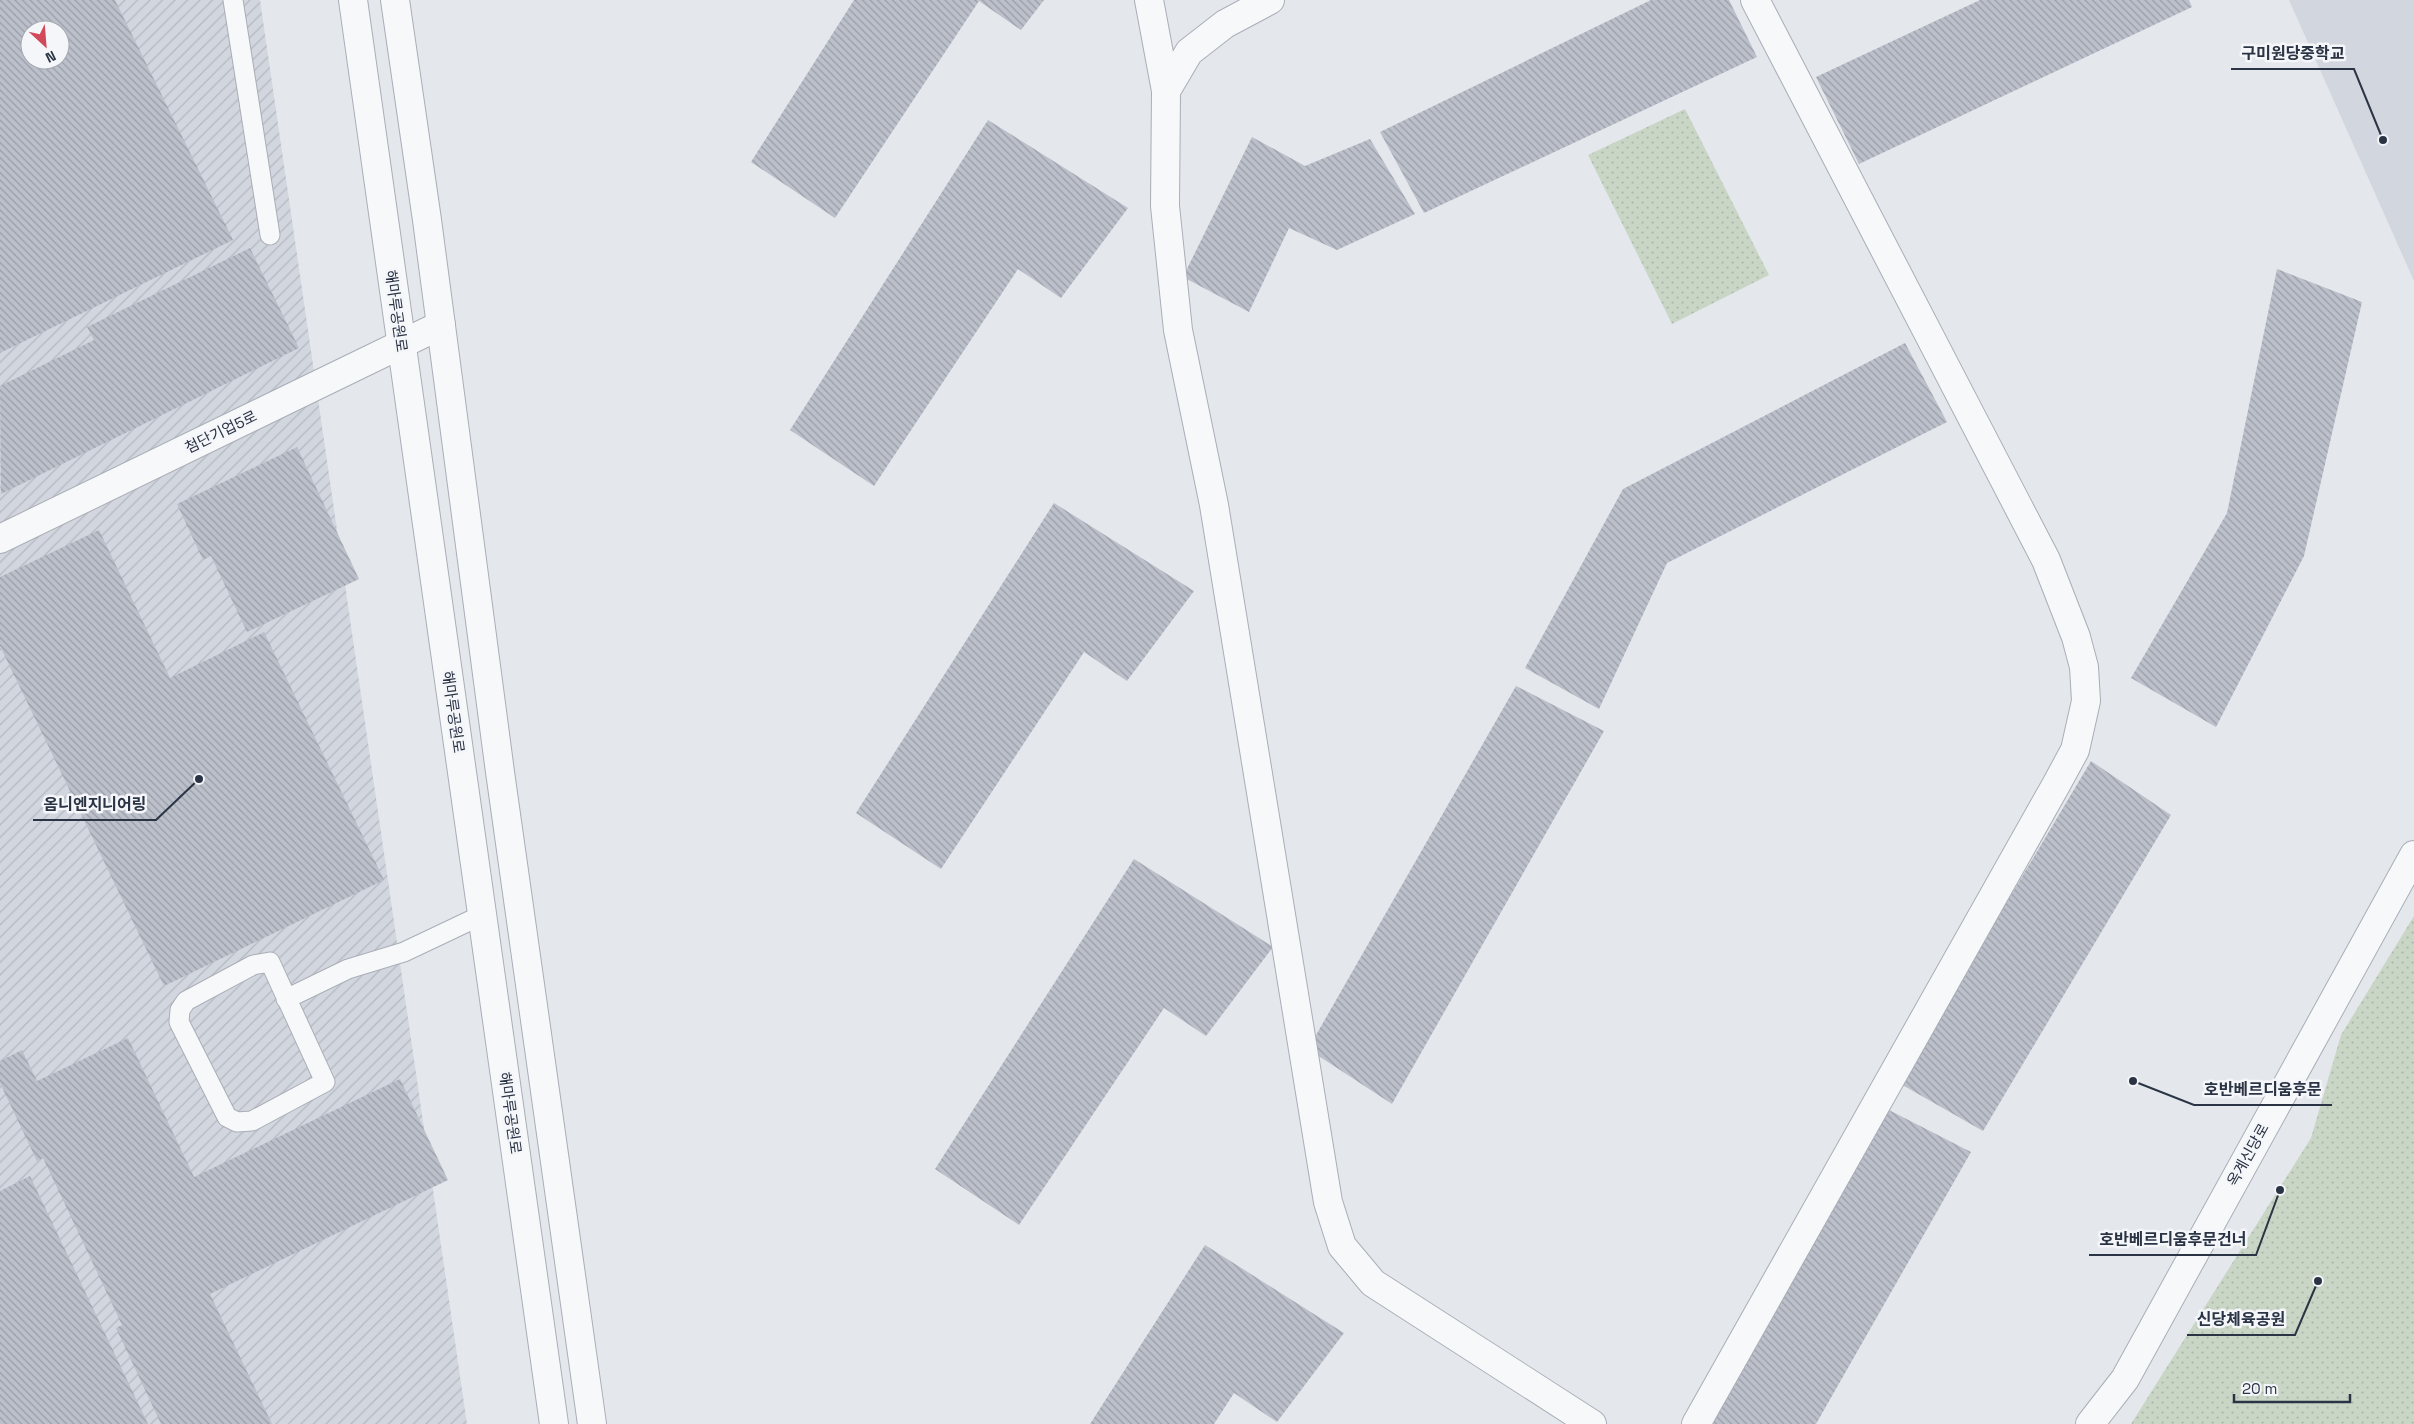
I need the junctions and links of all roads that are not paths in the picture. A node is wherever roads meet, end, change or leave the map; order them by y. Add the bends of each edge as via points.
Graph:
1 (233, 0) edge
2 (353, 0) edge
3 (395, 0) edge
4 (1148, 0) edge
5 (1270, 0) edge
6 (1755, 0) edge
7 (1166, 91) junction
8 (270, 235) dead end
9 (441, 325) junction
10 (400, 344) junction
11 (0, 539) edge
12 (2414, 855) edge
13 (482, 914) junction
14 (286, 999) junction
15 (554, 1424) edge
16 (592, 1424) edge
17 (1592, 1424) edge
18 (1696, 1424) edge
19 (2090, 1424) edge

1 - 8 lane
2 - 10 street, 해마루공원로
3 - 9 street
4 - 7 street
5 - 7 street via 1225,24 1189,52
6 - 18 street via 2046,560 2076,637 2084,666 2086,701 2075,750
7 - 17 street via 1165,206 1178,330 1214,505 1328,1202 1339,1238 1373,1284
9 - 10 street, 첨단기업5로
9 - 16 street
10 - 11 street, 첨단기업5로
10 - 13 street, 해마루공원로
12 - 19 street, 옥계신당로 via 2125,1379
13 - 14 lane via 404,952 348,969
13 - 15 street, 해마루공원로
14 - 14 lane via 325,1082 252,1121 237,1122 227,1117 179,1022 180,1010 186,1001 252,965 270,962

